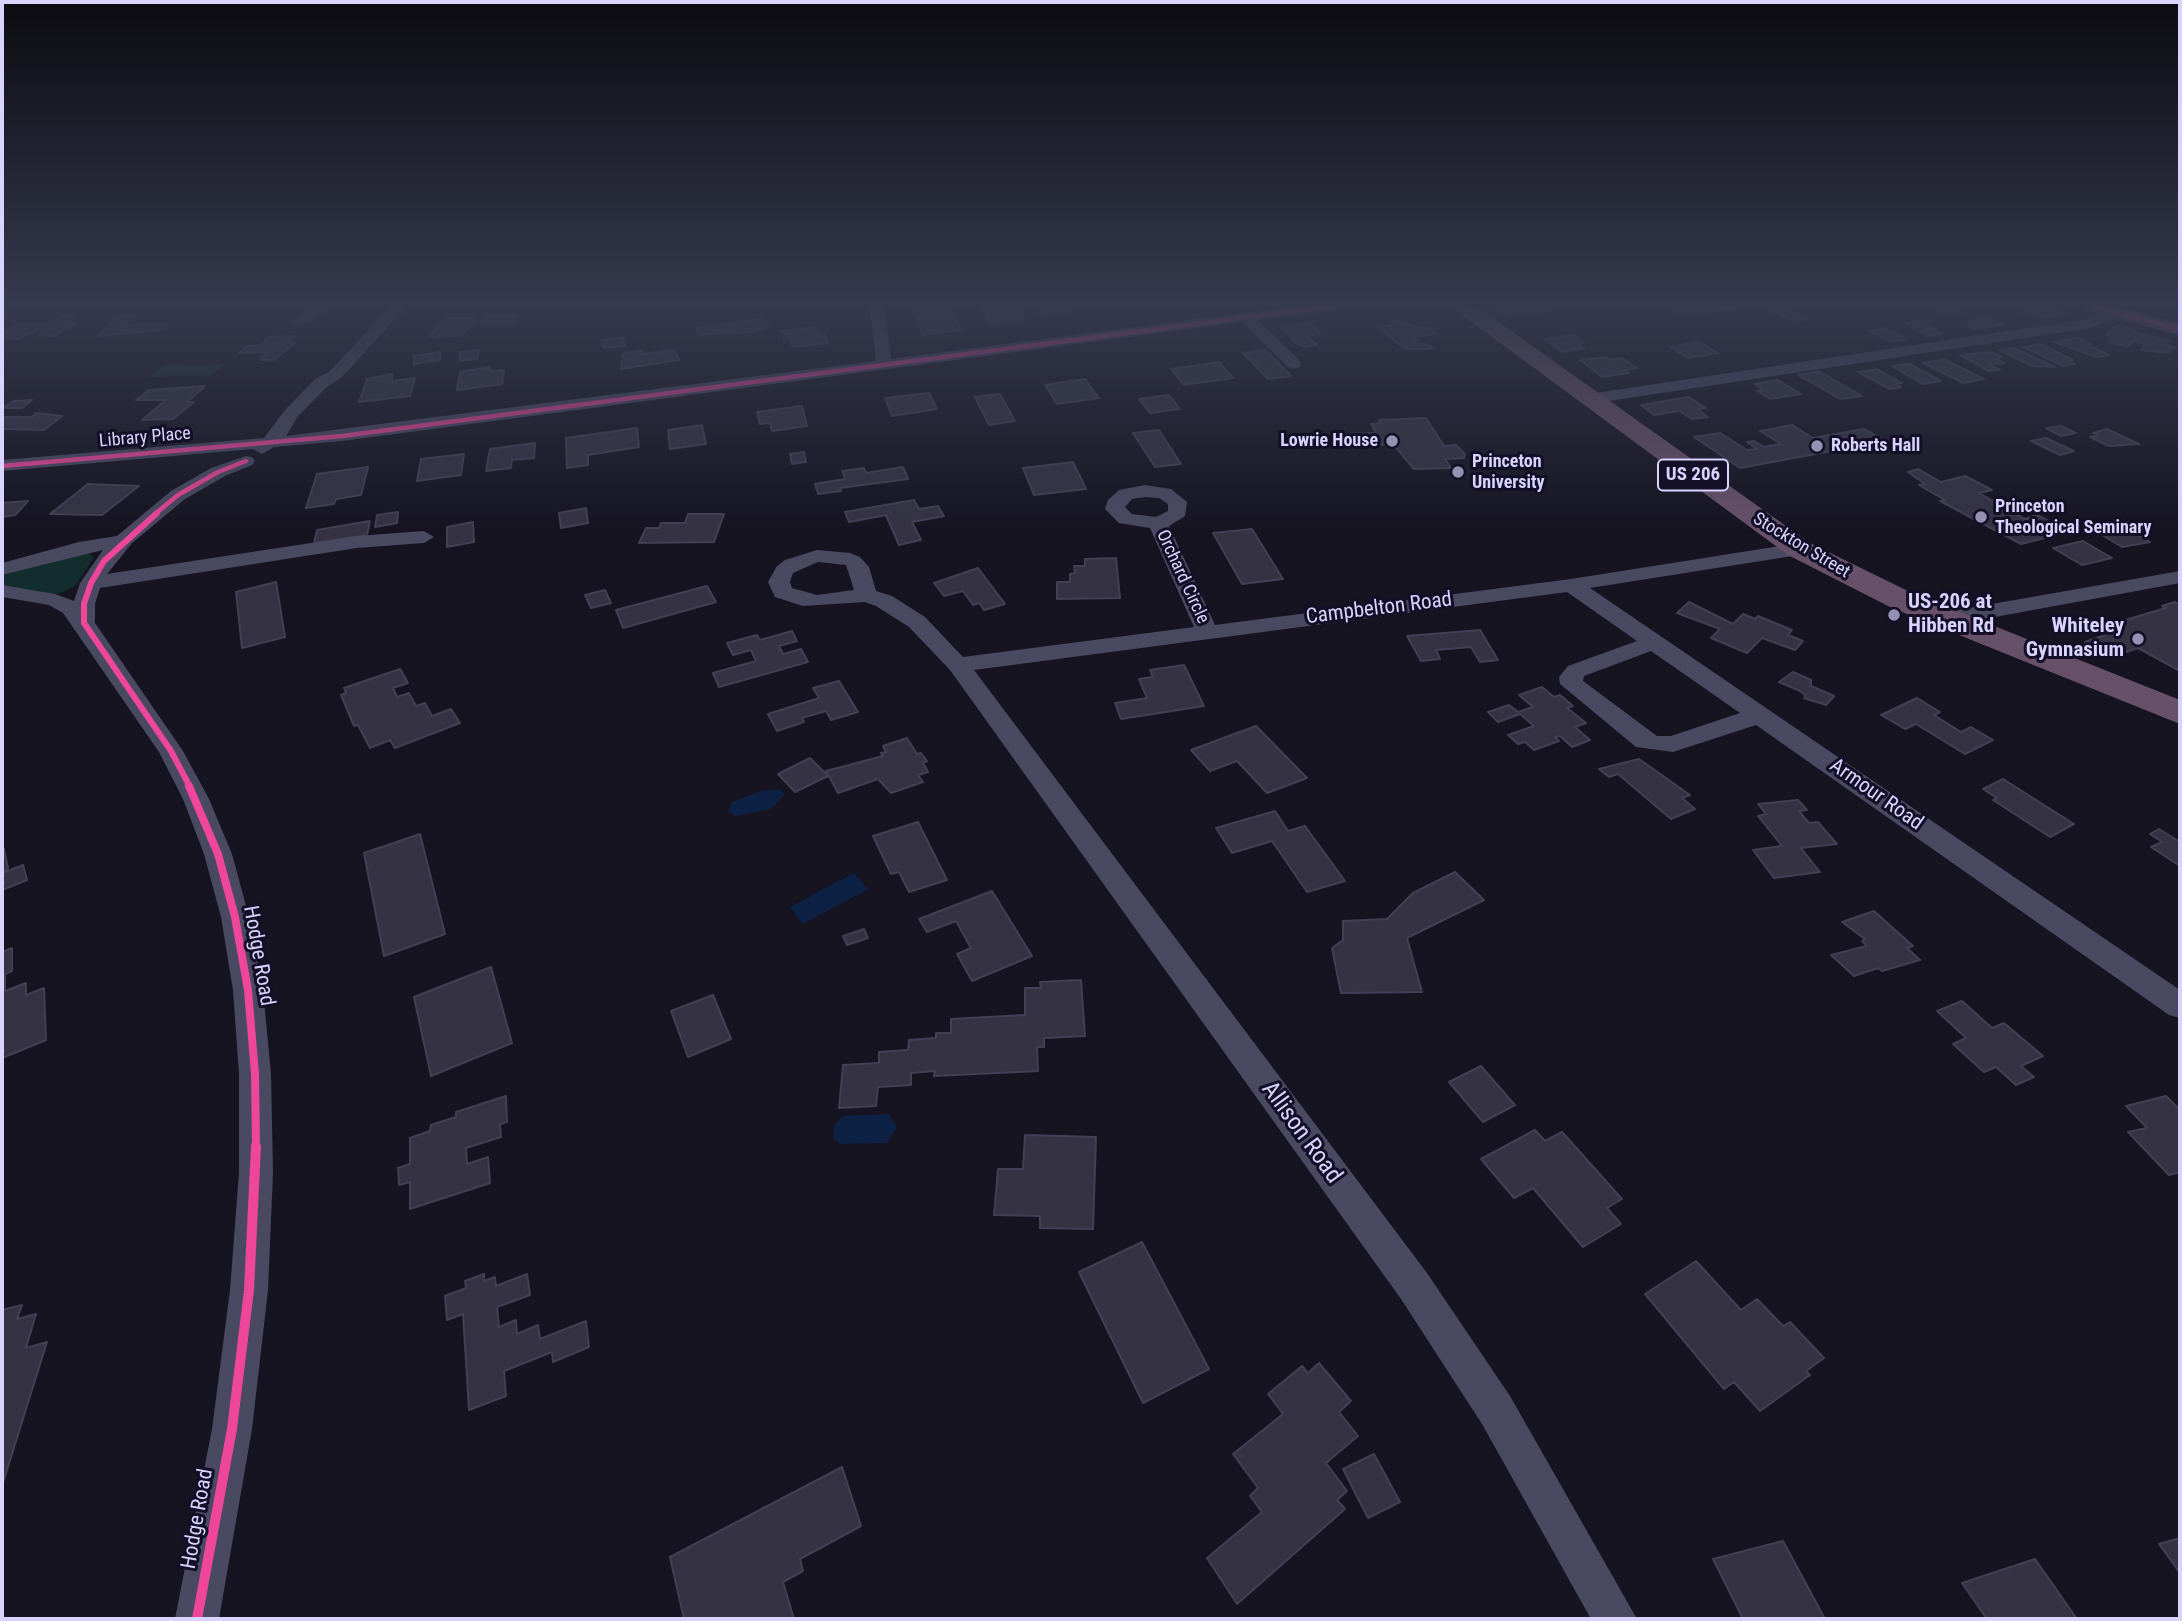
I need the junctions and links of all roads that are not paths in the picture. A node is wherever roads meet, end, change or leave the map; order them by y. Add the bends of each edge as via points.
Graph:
1 (332, 382) edge
2 (751, 382) edge
3 (1565, 382) edge
4 (1703, 382) edge
5 (1589, 399) junction
6 (278, 434) junction
7 (2, 466) edge
8 (1158, 523) dead end
9 (424, 537) dead end
10 (122, 541) junction
11 (1799, 549) junction
12 (2, 569) edge
13 (2180, 577) edge
14 (91, 583) junction
15 (1571, 585) junction
16 (2, 591) edge
17 (866, 595) dead end
18 (1946, 619) junction
19 (84, 623) junction
20 (1207, 631) junction
21 (1654, 642) junction
22 (958, 665) junction
23 (2180, 713) edge
24 (1760, 715) junction
25 (2180, 1006) edge
26 (197, 1619) edge
27 (1615, 1619) edge

1 - 6 street via 304,415
2 - 6 street, Library Place via 342,436
3 - 5 highway, Stockton Street / US 206
4 - 5 street
5 - 11 highway, Stockton Street / US 206
6 - 7 street, Library Place
6 - 10 street via 221,482 160,511
8 - 20 street, Orchard Circle
9 - 14 street via 357,542
10 - 12 street
10 - 14 street
11 - 15 street, Campbelton Road
11 - 18 highway, Stockton Street / US 206
13 - 18 street
14 - 19 street
15 - 20 street, Campbelton Road
15 - 21 street, Armour Road
16 - 19 street, Hodge Road via 55,600 71,608
17 - 22 street, Allison Road via 916,622
18 - 23 highway, Stockton Street / US 206
19 - 26 street, Hodge Road via 171,751 196,799 218,854 248,990 256,1074 249,1290 232,1429
20 - 22 street, Campbelton Road
21 - 24 street, Armour Road
21 - 24 street via 1576,671 1572,684 1645,741 1657,744 1673,744
22 - 27 street, Allison Road via 1414,1286 1496,1410
24 - 25 street, Armour Road

